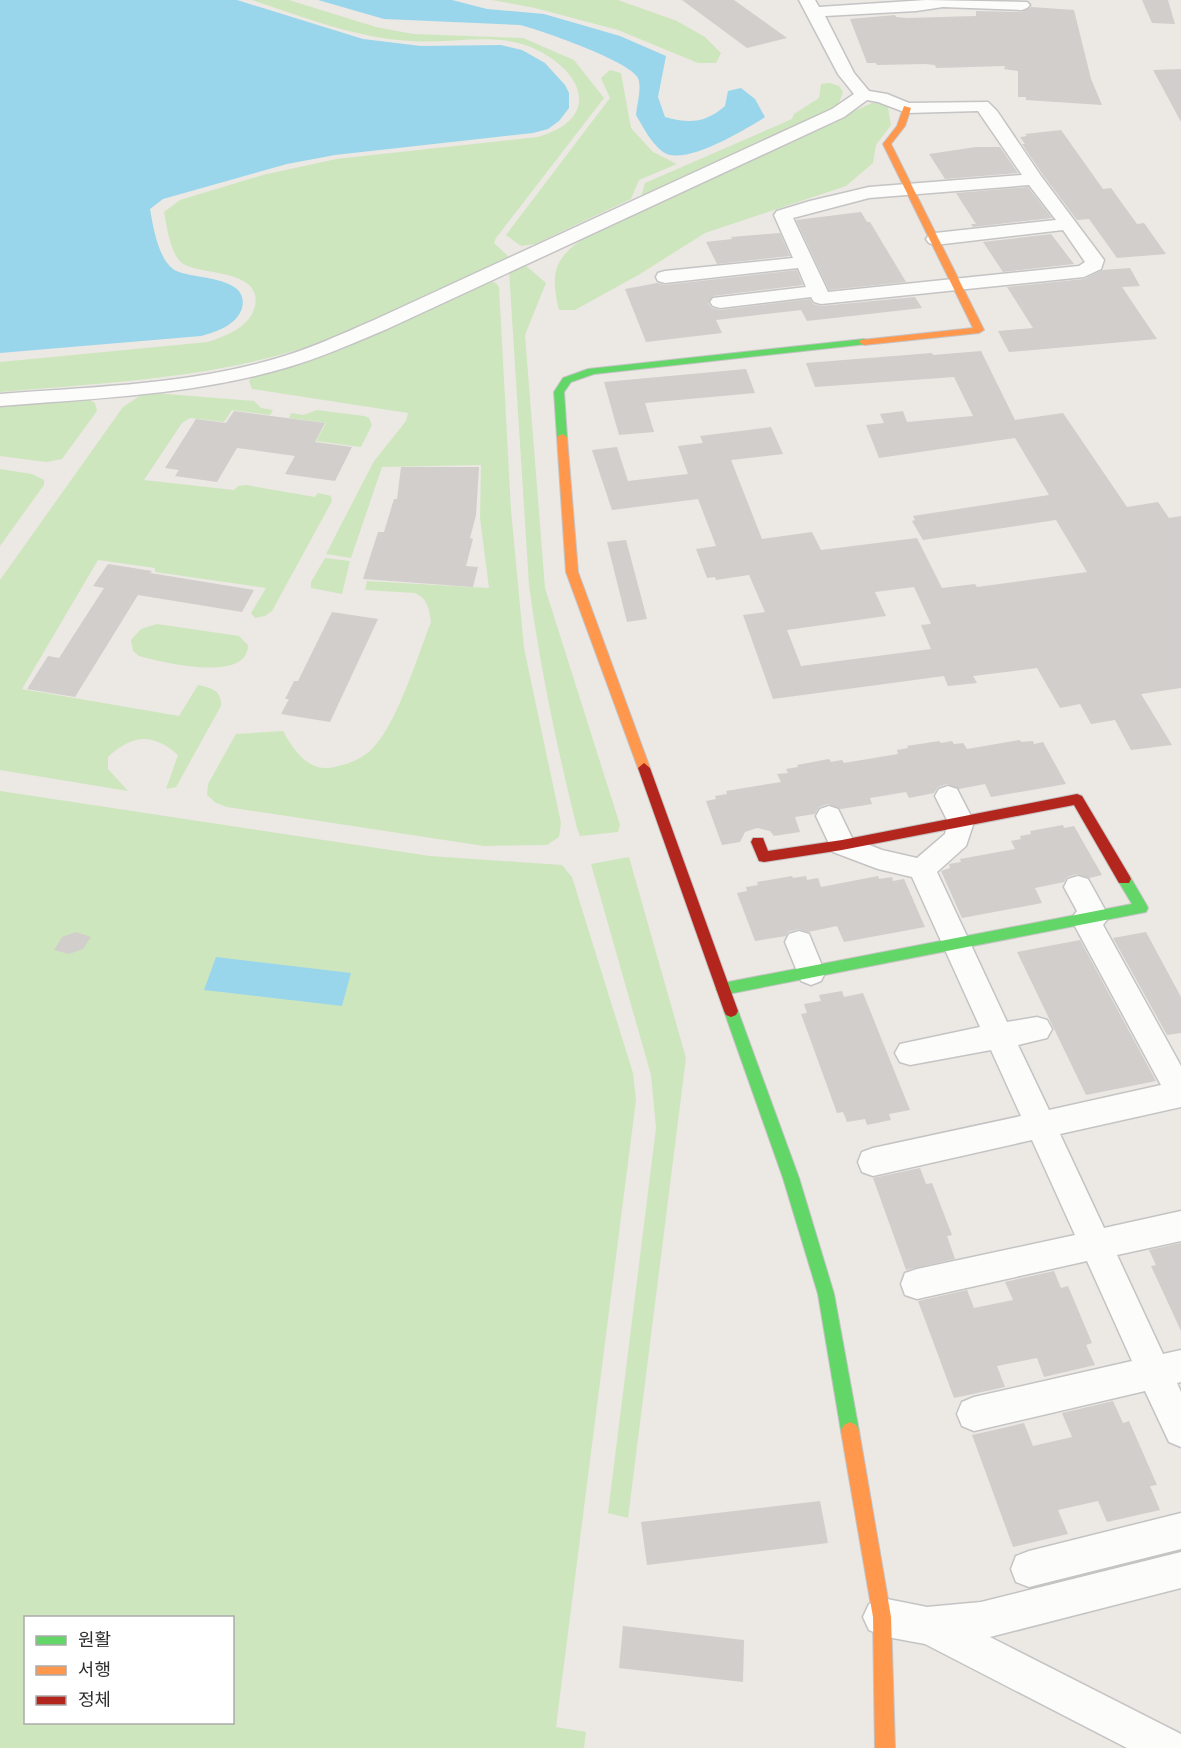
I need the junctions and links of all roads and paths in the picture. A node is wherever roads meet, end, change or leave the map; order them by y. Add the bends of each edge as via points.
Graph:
1 (944, 1) edge
2 (1022, 5) dead end
3 (811, 6) edge
4 (864, 95) junction
5 (907, 108) junction
6 (1034, 179) junction
7 (909, 189) junction
8 (1068, 224) junction
9 (935, 240) junction
10 (805, 262) junction
11 (665, 277) dead end
12 (957, 284) junction
13 (818, 291) junction
14 (720, 302) dead end
15 (0, 400) edge
16 (948, 796) dead end
17 (829, 816) dead end
18 (961, 822) junction
19 (758, 842) dead end
20 (842, 845) junction
21 (922, 869) junction
22 (1078, 887) dead end
23 (1090, 918) junction
24 (799, 942) dead end
25 (956, 945) junction
26 (811, 973) junction
27 (723, 989) junction
28 (1037, 1029) dead end
29 (998, 1036) junction
30 (910, 1053) dead end
31 (1040, 1125) junction
32 (873, 1162) dead end
33 (1181, 1226) edge
34 (1095, 1245) junction
35 (917, 1284) dead end
36 (1168, 1369) edge
37 (974, 1414) dead end
38 (1181, 1430) edge
39 (1181, 1531) edge
40 (1029, 1569) dead end
41 (1181, 1570) edge
42 (882, 1617) junction
43 (927, 1626) junction
44 (885, 1748) edge
45 (1168, 1748) edge

1 - 2 street
1 - 3 street via 916,6
3 - 4 street via 850,83
4 - 5 street via 881,97
4 - 15 street via 838,113 521,259 353,336 279,364 123,390
5 - 6 street via 982,106
5 - 7 street via 901,126 887,144
6 - 7 street
6 - 8 street
7 - 9 street
7 - 10 street via 845,198 783,214
8 - 9 street
8 - 12 street via 1095,260 1084,271
9 - 12 street
10 - 11 street
10 - 13 street
12 - 13 street via 821,298
12 - 27 street via 980,330 592,371 567,380 559,392 572,572
13 - 14 street
16 - 18 street
17 - 20 street
18 - 20 street
18 - 21 street via 957,839
18 - 23 street via 1031,802 1077,799 1141,908
19 - 20 street via 764,857
20 - 21 street via 878,860
21 - 25 street
22 - 23 street
23 - 25 street
23 - 31 street via 1181,1094
24 - 26 street
25 - 26 street via 890,949
25 - 29 street
26 - 27 street
27 - 42 street via 791,1178 826,1294
28 - 29 street
29 - 30 street
29 - 31 street
31 - 32 street
31 - 34 street
33 - 34 street
34 - 35 street
34 - 36 street
36 - 37 street
36 - 38 street
39 - 40 street
41 - 43 street via 981,1621
42 - 43 street
42 - 44 street
43 - 45 street

